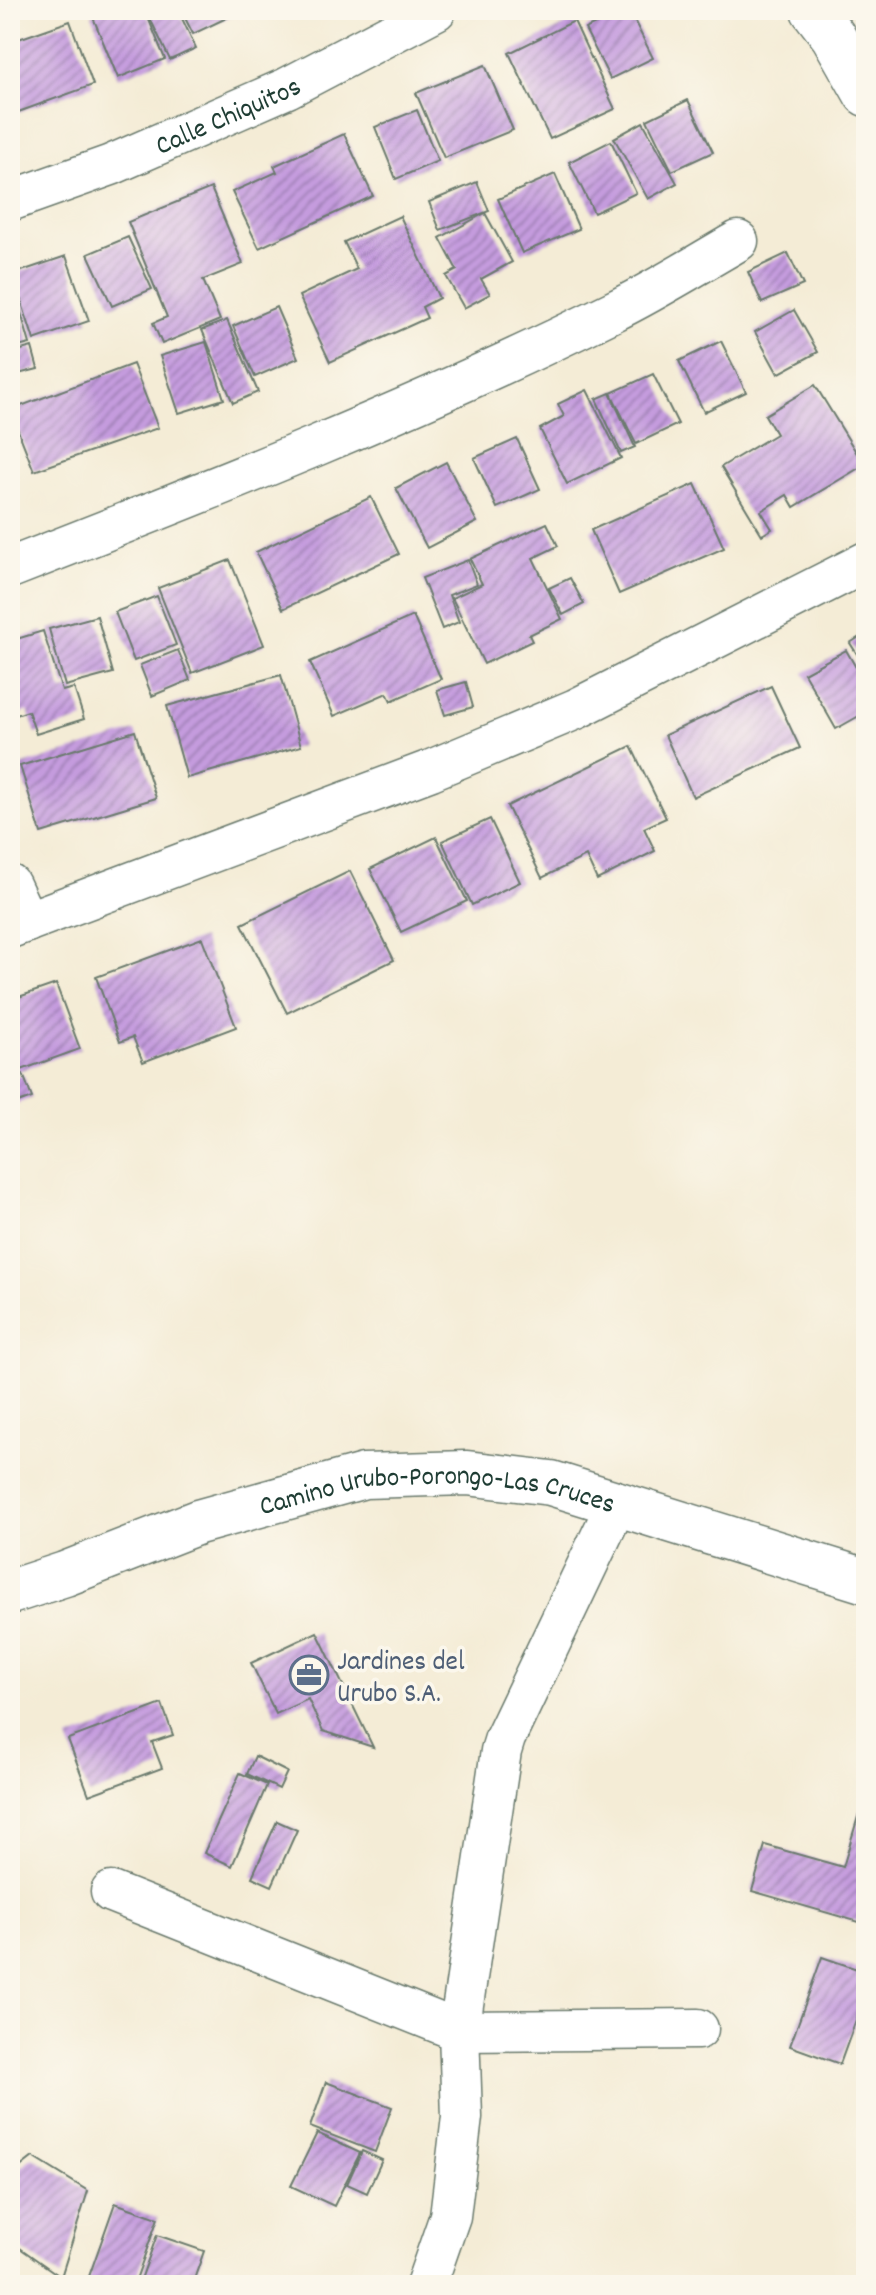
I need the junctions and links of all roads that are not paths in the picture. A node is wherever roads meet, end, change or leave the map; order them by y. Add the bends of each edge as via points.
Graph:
1 (436, 10) edge
2 (813, 10) edge
3 (866, 94) edge
4 (10, 201) edge
5 (738, 241) dead end
6 (866, 562) edge
7 (10, 568) edge
8 (10, 885) edge
9 (18, 925) edge
10 (617, 1503) junction
11 (866, 1581) edge
12 (10, 1592) edge
13 (111, 1892) dead end
14 (698, 2029) dead end
15 (459, 2031) junction
16 (426, 2285) edge

1 - 4 street, Calle Chiquitos via 287,88 111,165
2 - 3 main road
5 - 7 street via 614,311 469,379 259,471
6 - 9 street via 576,709 431,770
8 - 9 street
10 - 11 main road, Camino Urubo-Porongo-Las Cruces
10 - 12 main road, Camino Urubo-Porongo-Las Cruces via 551,1483 467,1473 364,1476 198,1522
10 - 15 street via 505,1738
13 - 15 street
14 - 15 street
15 - 16 street via 462,2117 450,2216

